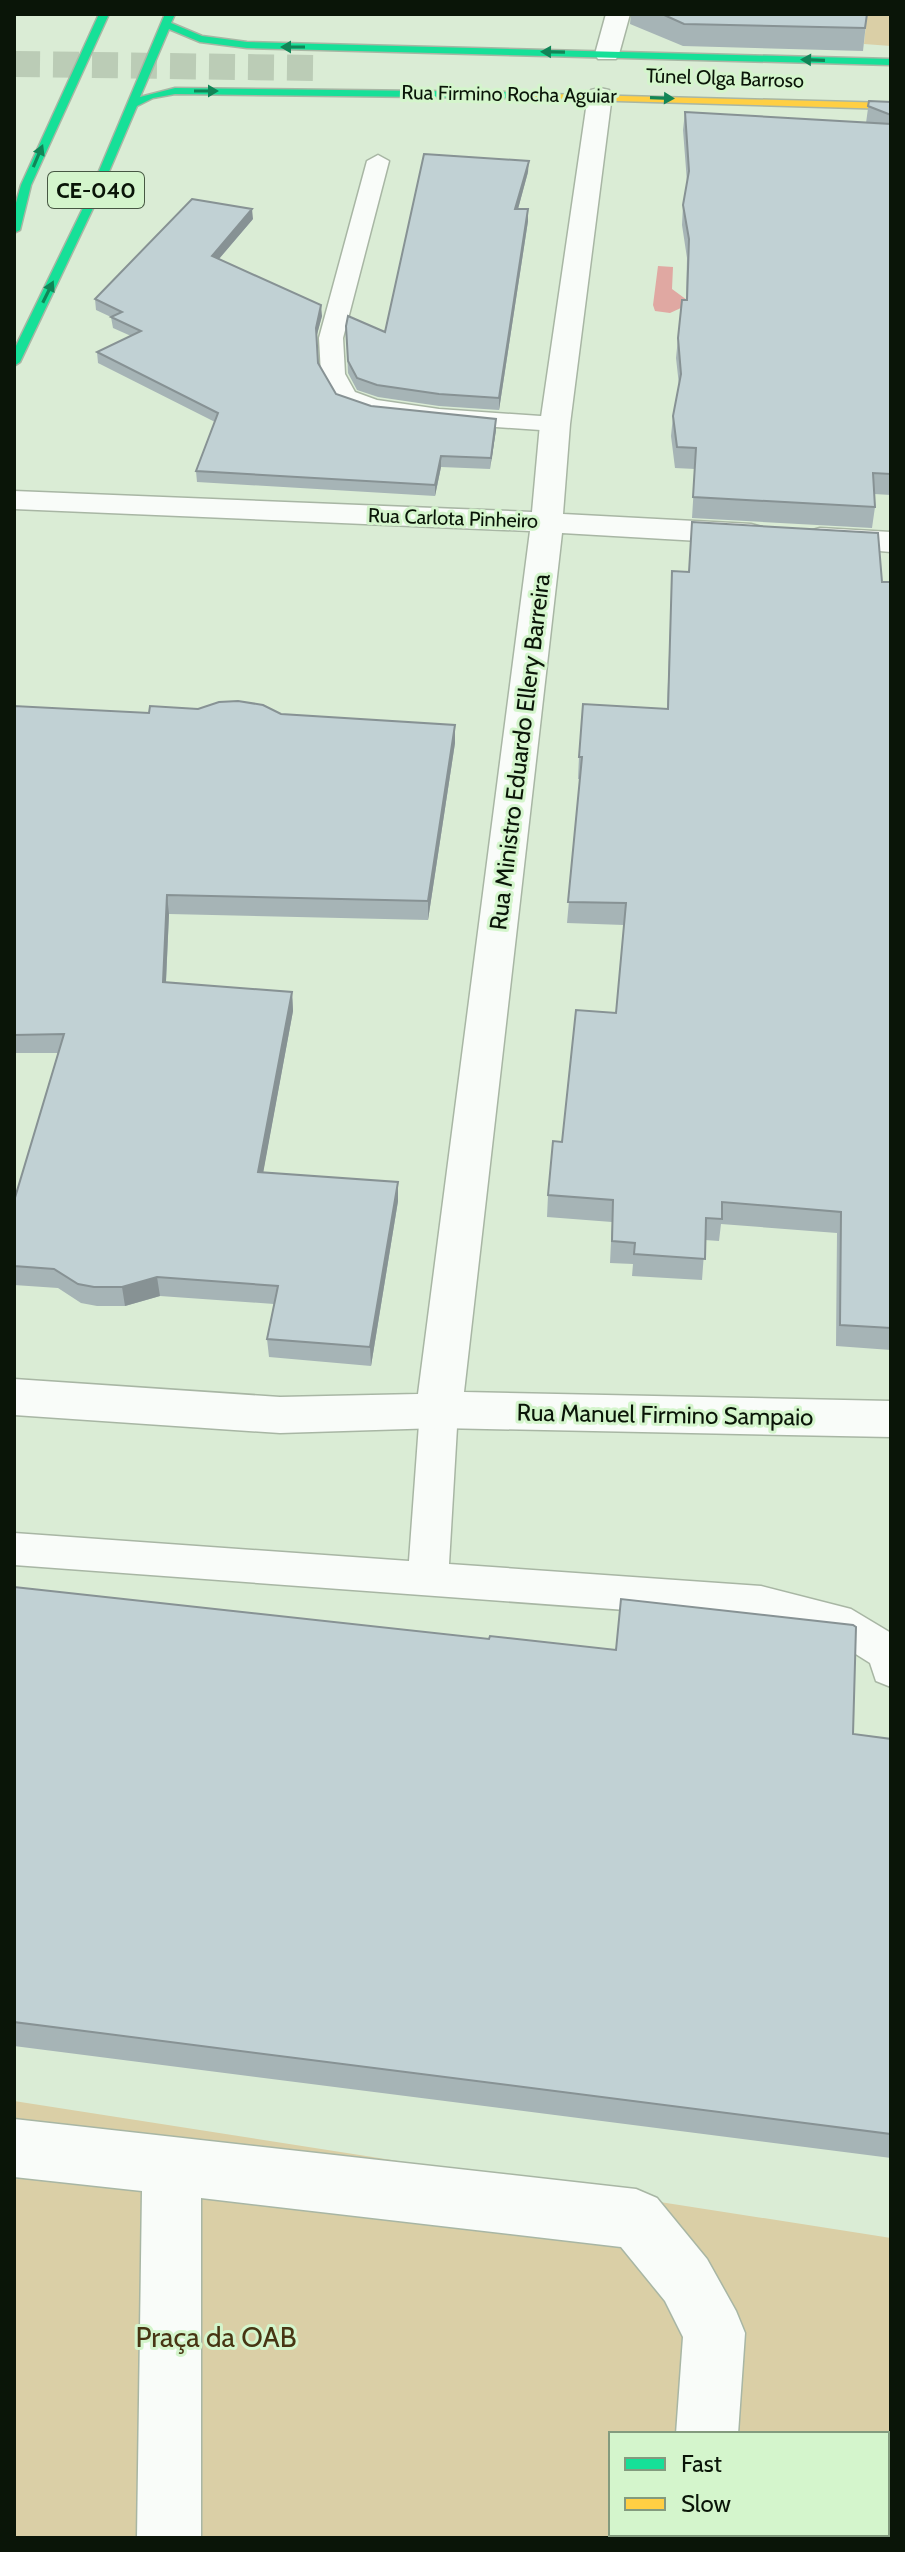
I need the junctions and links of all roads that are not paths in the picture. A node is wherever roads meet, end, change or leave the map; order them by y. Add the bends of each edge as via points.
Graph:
1 (104, 14) edge
2 (618, 14) edge
3 (168, 19) edge
4 (607, 54) junction
5 (891, 62) edge
6 (530, 71) dead end
7 (596, 84) junction
8 (130, 105) junction
9 (891, 106) edge
10 (378, 161) dead end
11 (14, 230) edge
12 (14, 362) edge
13 (555, 424) junction
14 (14, 500) edge
15 (545, 522) junction
16 (891, 542) edge
17 (14, 1397) edge
18 (439, 1410) junction
19 (891, 1419) edge
20 (14, 1549) edge
21 (428, 1578) junction
22 (891, 1669) edge
23 (14, 2148) edge
24 (172, 2166) junction
25 (707, 2432) edge
26 (169, 2538) edge

11 -> 1 main road via 26,185
2 - 4 street
4 -> 3 main road, Rua Firmino Rocha Aguiar via 247,45 200,39
3 - 8 main road, CE-040
5 -> 4 main road, Rua Firmino Rocha Aguiar
6 - 7 main road
8 -> 7 main road, Rua Firmino Rocha Aguiar via 175,91
7 -> 9 main road, Rua Firmino Rocha Aguiar
7 - 13 street, Rua Ministro Eduardo Ellery Barreira
12 -> 8 main road, CE-040 via 91,202
10 - 13 lane via 331,338 333,374 346,397 372,407 439,416
13 - 15 street, Rua Ministro Eduardo Ellery Barreira
14 - 15 street, Rua Carlota Pinheiro
15 - 16 street, Rua Carlota Pinheiro
15 - 18 street, Rua Ministro Eduardo Ellery Barreira
17 - 18 street, Rua Manuel Firmino Sampaio via 280,1417
18 - 19 street, Rua Manuel Firmino Sampaio
18 - 21 lane
20 - 21 lane
21 - 22 lane via 761,1603 837,1621 890,1654
23 - 24 street
24 - 25 street via 636,2219 686,2280 714,2333
24 - 26 street

